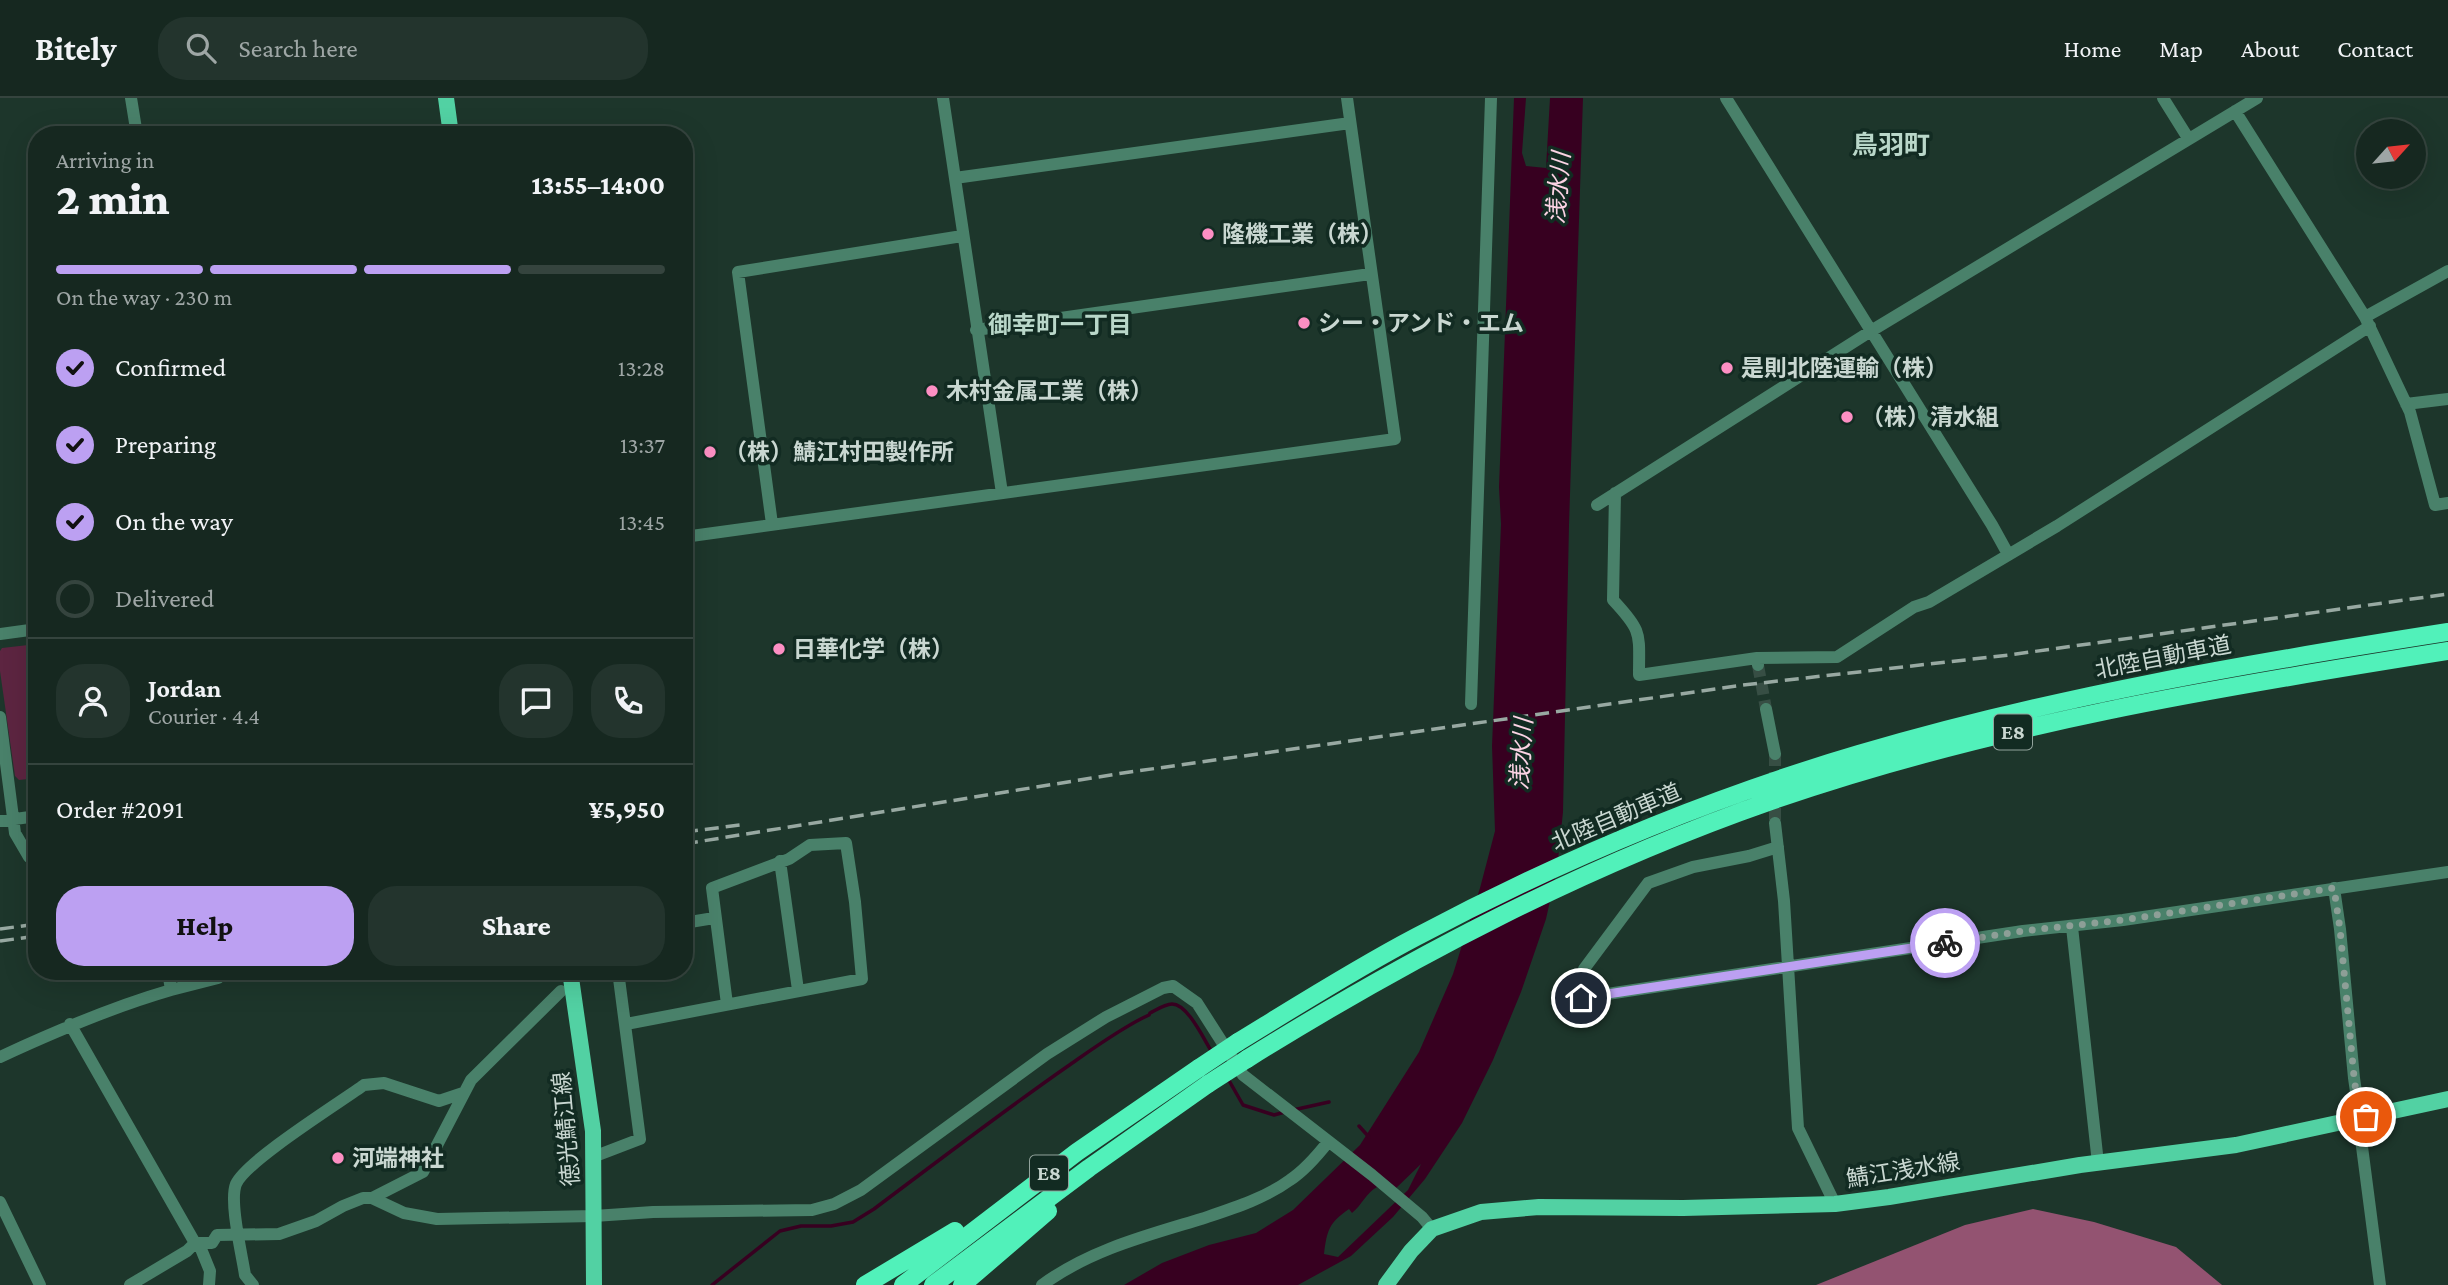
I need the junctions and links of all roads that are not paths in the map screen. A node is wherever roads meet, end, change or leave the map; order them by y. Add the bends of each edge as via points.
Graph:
1 (131, 98) edge
2 (446, 98) edge
3 (943, 98) edge
4 (1347, 98) edge
5 (1491, 98) edge
6 (1726, 98) edge
7 (2163, 98) edge
8 (2257, 98) edge
9 (2235, 111) junction
10 (1350, 123) junction
11 (135, 126) edge
12 (450, 126) edge
13 (2188, 138) junction
14 (955, 178) junction
15 (962, 236) junction
16 (2448, 271) edge
17 (1370, 274) junction
18 (2367, 322) junction
19 (976, 330) junction
20 (1871, 331) junction
21 (2448, 398) edge
22 (2406, 404) junction
23 (1002, 493) junction
24 (1615, 494) junction
25 (2448, 503) edge
26 (1597, 505) dead end
27 (772, 524) junction
28 (693, 536) edge
29 (2008, 554) junction
30 (28, 630) edge
31 (2448, 632) edge
32 (0, 635) edge
33 (2448, 651) edge
34 (1471, 704) dead end
35 (1766, 709) tunnel mouth
36 (0, 718) edge
37 (1775, 754) tunnel mouth
38 (28, 817) edge
39 (14, 819) junction
40 (0, 821) edge
41 (1775, 823) tunnel mouth
42 (1778, 848) junction
43 (28, 855) edge
44 (780, 861) junction
45 (2448, 872) edge
46 (2334, 888) junction
47 (714, 918) junction
48 (693, 922) edge
49 (2072, 928) junction
50 (1789, 967) junction
51 (170, 980) edge
52 (210, 980) edge
53 (570, 980) edge
54 (619, 980) edge
55 (172, 990) junction
56 (798, 990) junction
57 (561, 991) dead end
58 (727, 1004) junction
59 (70, 1024) junction
60 (626, 1024) junction
61 (0, 1056) edge
62 (463, 1093) junction
63 (2448, 1099) edge
64 (1145, 1105) junction
65 (2366, 1117) junction
66 (1154, 1121) junction
67 (1330, 1143) junction
68 (593, 1157) junction
69 (2098, 1163) junction
70 (372, 1198) junction
71 (0, 1202) edge
72 (1835, 1204) junction
73 (594, 1216) junction
74 (1427, 1223) junction
75 (239, 1235) junction
76 (197, 1243) junction
77 (40, 1285) edge
78 (130, 1285) edge
79 (209, 1285) edge
80 (253, 1285) edge
81 (594, 1285) edge
82 (865, 1285) edge
83 (903, 1285) edge
84 (933, 1285) edge
85 (962, 1285) edge
86 (1042, 1285) edge
87 (1386, 1285) edge
88 (2380, 1285) edge

1 - 11 street
2 - 12 main road
3 - 14 street
4 - 10 street
5 - 34 street
6 - 20 street
7 - 13 street
8 - 9 street
9 - 13 street
9 - 18 street
10 - 14 street
10 - 17 street
13 - 20 street
14 - 15 street
15 - 19 street
15 - 27 street via 738,272
16 - 18 street
17 - 19 street
17 - 23 street via 1395,439
18 - 22 street
18 - 29 street
19 - 23 street
20 - 24 street
20 - 29 street
21 - 22 street
22 - 25 street via 2435,505
23 - 27 street
24 - 26 street
24 - 29 street via 1613,600 1639,632 1639,675 1837,657
27 - 28 street
30 - 32 street
31 - 64 highway, 北陸自動車道 / E8, bridge via 2198,674 2053,704 1943,730 1768,783 1595,851 1416,937 1238,1042
33 - 66 highway, 北陸自動車道 / E8, bridge via 2200,692 2060,721 1949,747 1772,801 1593,871 1411,961 1326,1009
35 - 37 street
36 - 39 street
38 - 39 street
39 - 40 street
39 - 43 street via 15,833
41 - 42 street
42 - 50 street
42 - 50 street via 1693,867 1648,883 1584,969 1581,998
44 - 47 street via 712,888
44 - 56 street
44 - 56 street via 810,845 846,843 855,902 862,979
45 - 46 street
46 - 49 street
46 - 65 street via 2356,1092
47 - 48 street
47 - 58 street
49 - 50 street via 2023,931
49 - 69 street
50 - 72 street via 1798,1128
51 - 55 street
52 - 55 street
53 - 68 main road, 徳光鯖江線
54 - 60 street
55 - 59 street
56 - 58 street
57 - 62 street
58 - 60 street
59 - 61 street
59 - 76 street
60 - 68 street via 640,1139
62 - 70 street via 422,1172
62 - 75 street via 439,1101 384,1083 364,1085 257,1161 237,1183 234,1197
63 - 65 main road, 鯖江浅水線
64 - 82 highway via 936,1244
64 - 83 highway, 北陸自動車道 / E8
65 - 69 main road, 鯖江浅水線 via 2236,1145
65 - 88 street via 2361,1139
66 - 84 highway, 北陸自動車道 / E8
66 - 85 highway
67 - 73 street via 1243,1075 1197,1003 1173,986 1106,1017 1047,1054 861,1190 834,1204 812,1210
67 - 74 street
67 - 86 street via 1273,1191 1112,1247
68 - 73 main road, 徳光鯖江線
69 - 72 main road, 鯖江浅水線
70 - 73 street via 404,1213 437,1219
70 - 75 street via 279,1234
71 - 77 street
72 - 74 main road, 鯖江浅水線 via 1539,1206
73 - 81 main road, 徳光鯖江線
74 - 87 main road, 鯖江浅水線
75 - 76 street via 217,1235 212,1243
75 - 80 street via 245,1275
76 - 78 street
76 - 79 street via 210,1271

